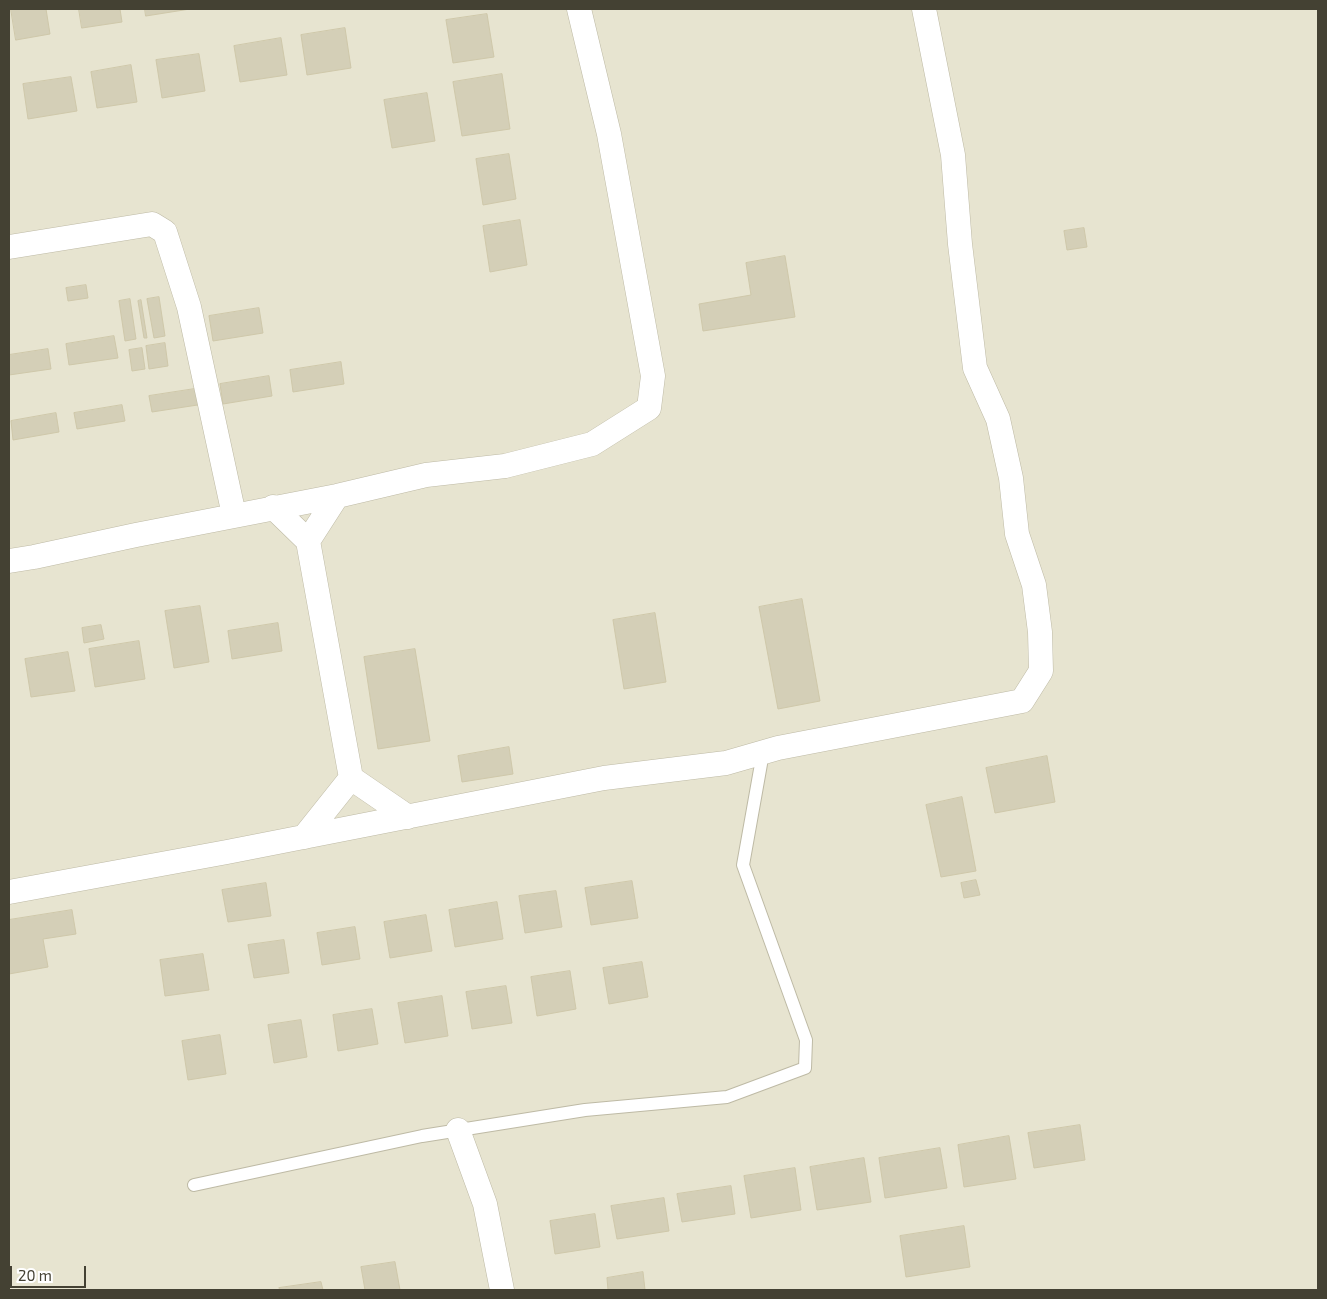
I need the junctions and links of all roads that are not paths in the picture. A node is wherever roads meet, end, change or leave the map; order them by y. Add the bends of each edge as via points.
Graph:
1 (579, 9) edge
2 (924, 9) edge
3 (9, 248) edge
4 (337, 496) junction
5 (273, 507) junction
6 (234, 515) junction
7 (308, 541) junction
8 (9, 561) edge
9 (761, 753) junction
10 (351, 778) junction
11 (408, 816) junction
12 (304, 837) junction
13 (9, 892) edge
14 (458, 1130) junction
15 (194, 1185) dead end
16 (502, 1290) edge

1 - 4 street via 609,134 653,376 649,408 592,444 505,466 426,475
2 - 9 street via 953,155 975,368 998,419 1011,478 1017,534 1034,585 1041,671 1022,701
3 - 6 street via 152,224 165,232 189,307
4 - 5 street
4 - 7 street
5 - 6 street
5 - 7 street
6 - 8 street
7 - 10 street
9 - 11 street via 726,763 604,778
9 - 14 lane via 743,865 806,1040 805,1068 727,1097 585,1110
10 - 11 street
10 - 12 street
11 - 12 street
12 - 13 street
14 - 15 lane
14 - 16 street via 485,1204

